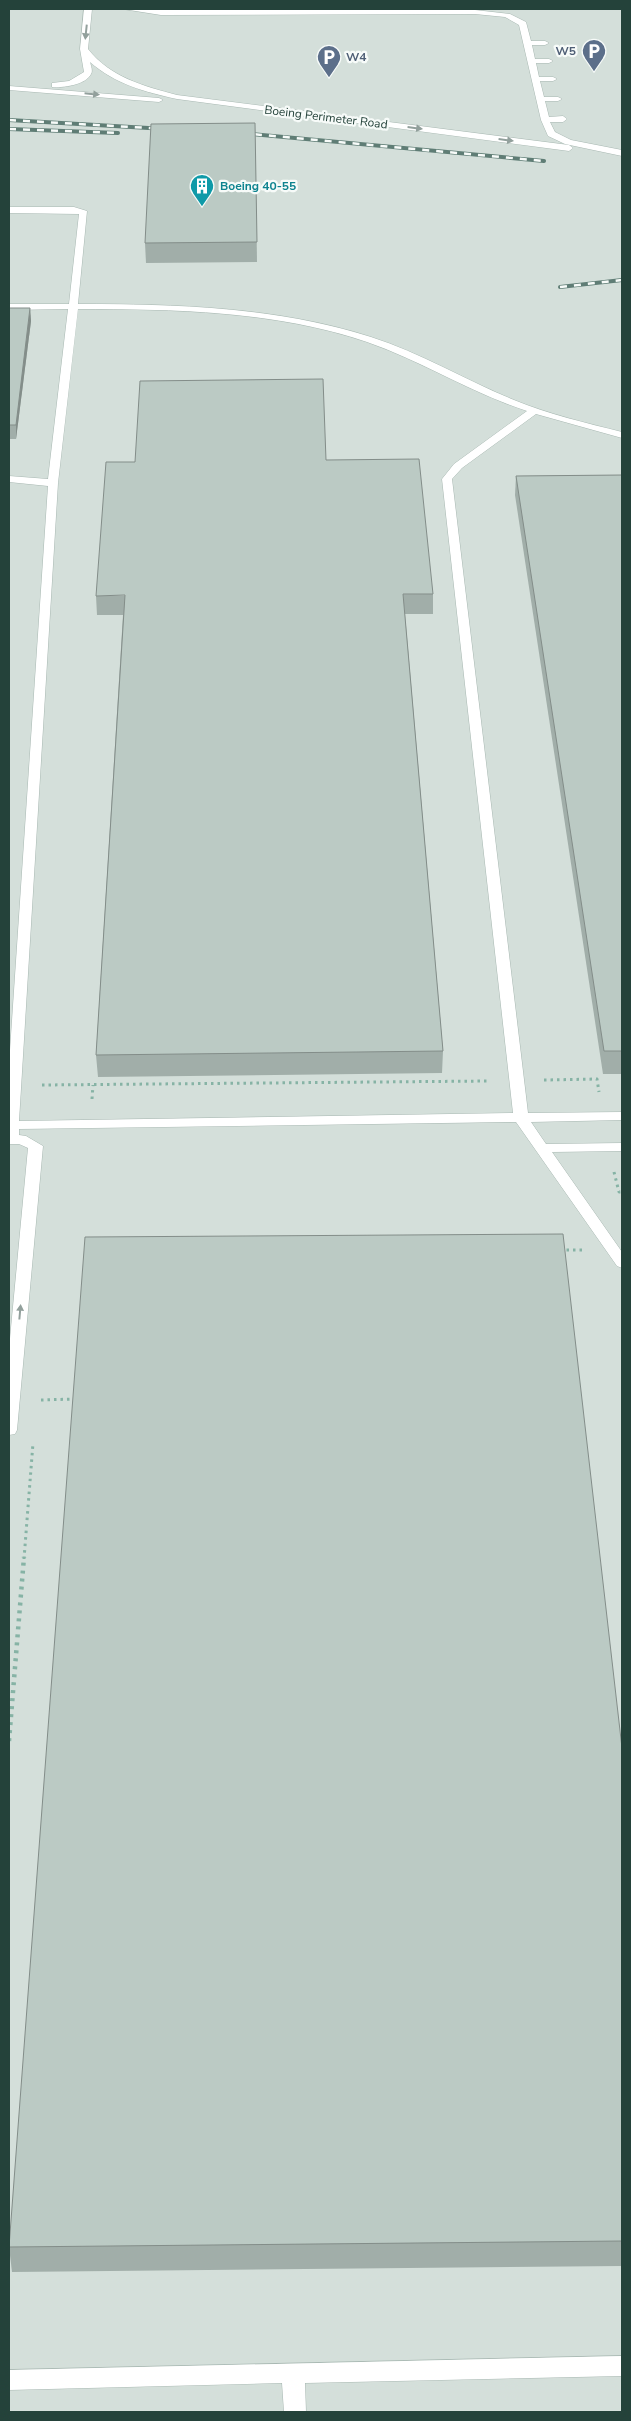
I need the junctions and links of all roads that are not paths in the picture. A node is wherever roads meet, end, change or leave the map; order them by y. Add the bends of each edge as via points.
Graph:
1 (88, 9) edge
2 (127, 9) edge
3 (421, 12) junction
4 (259, 14) edge
5 (313, 14) edge
6 (422, 21) dead end
7 (528, 43) junction
8 (545, 43) dead end
9 (84, 49) junction
10 (532, 61) junction
11 (549, 61) dead end
12 (536, 80) junction
13 (553, 80) dead end
14 (9, 87) edge
15 (558, 99) dead end
16 (540, 100) junction
17 (240, 106) junction
18 (563, 119) dead end
19 (545, 120) junction
20 (622, 154) edge
21 (9, 210) edge
22 (72, 306) junction
23 (9, 307) edge
24 (535, 410) junction
25 (622, 431) edge
26 (607, 432) junction
27 (622, 435) edge
28 (9, 479) edge
29 (53, 483) junction
30 (622, 1116) edge
31 (521, 1118) junction
32 (10, 1132) edge
33 (615, 1147) edge
34 (542, 1148) junction
35 (622, 1263) edge
36 (9, 1430) edge
37 (622, 2366) edge
38 (293, 2374) junction
39 (9, 2380) edge
40 (295, 2412) edge

1 -> 9 lane
2 - 4 lane via 161,13
3 - 5 lane via 369,17
3 - 6 lane
3 - 7 lane via 509,16 523,24
4 - 5 lane
7 - 8 lane
7 - 10 lane
9 - 14 lane via 88,72 80,80 60,85
9 - 17 lane, Boeing Perimeter Road via 91,61 132,85 177,97
10 - 11 lane
10 - 12 lane
12 - 13 lane
12 - 16 lane
14 -> 17 lane
15 - 16 lane
16 - 19 lane
17 -> 20 lane, Boeing Perimeter Road
18 - 19 lane
19 - 20 lane via 551,134 558,138
21 - 22 lane via 74,210 84,213
22 - 23 lane
22 - 24 lane via 246,313 348,333 392,348 510,402
22 - 29 lane
24 - 26 lane
24 - 31 lane via 458,466 447,479
25 - 26 lane
26 - 27 lane
28 - 29 lane
29 - 32 lane
30 - 31 lane
31 - 32 lane
31 - 34 lane
36 -> 32 lane via 36,1146
33 - 34 lane
34 - 35 lane
37 - 38 lane
38 - 39 lane
38 - 40 lane

